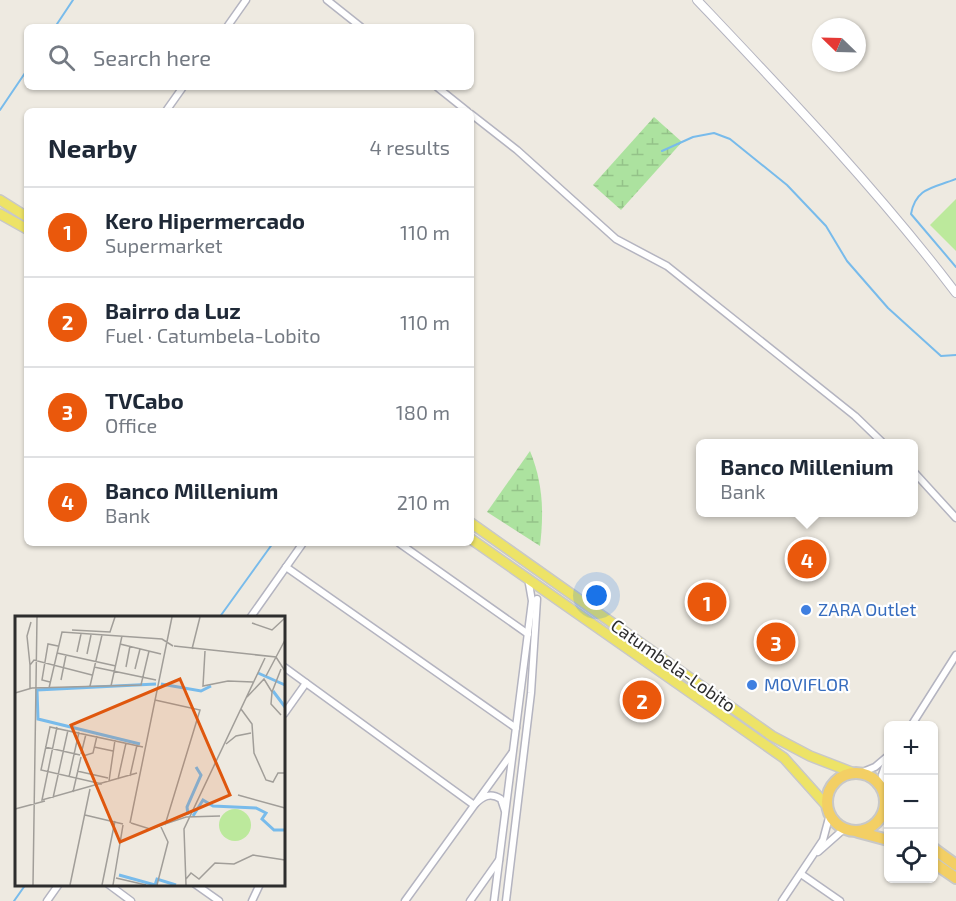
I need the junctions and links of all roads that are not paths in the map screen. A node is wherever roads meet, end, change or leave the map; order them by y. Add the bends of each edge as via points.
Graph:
1 (246, 0) edge
2 (327, 0) edge
3 (697, 0) edge
4 (229, 24) edge
5 (357, 24) edge
6 (181, 90) edge
7 (441, 90) edge
8 (168, 108) edge
9 (463, 108) edge
10 (474, 116) edge
11 (0, 200) edge
12 (0, 214) edge
13 (24, 215) edge
14 (24, 227) edge
15 (956, 293) edge
16 (879, 439) edge
17 (918, 476) edge
18 (956, 518) edge
19 (474, 525) edge
20 (474, 541) edge
21 (301, 546) edge
22 (403, 546) edge
23 (286, 567) junction
24 (528, 578) junction
25 (548, 590) junction
26 (537, 599) junction
27 (531, 607) junction
28 (251, 616) edge
29 (528, 634) junction
30 (956, 655) edge
31 (285, 668) edge
32 (306, 683) junction
33 (285, 713) edge
34 (914, 721) edge
35 (516, 728) junction
36 (513, 751) junction
37 (884, 760) edge
38 (884, 769) edge
39 (856, 773) junction
40 (884, 790) edge
41 (884, 796) edge
42 (884, 802) edge
43 (474, 805) junction
44 (828, 810) junction
45 (505, 815) junction
46 (847, 830) junction
47 (884, 839) edge
48 (938, 852) edge
49 (813, 857) junction
50 (500, 859) junction
51 (956, 865) edge
52 (938, 866) edge
53 (801, 874) junction
54 (956, 878) edge
55 (58, 886) edge
56 (109, 886) edge
57 (196, 886) edge
58 (260, 886) edge
59 (47, 901) edge
60 (131, 901) edge
61 (219, 901) edge
62 (252, 901) edge
63 (405, 901) edge
64 (470, 901) edge
65 (494, 901) edge
66 (506, 901) edge
67 (782, 901) edge
68 (840, 901) edge

1 - 4 street
2 - 5 street
3 - 15 street via 914,238
6 - 8 street
7 - 9 street
10 - 16 street via 616,239 667,266
11 - 13 main road
12 - 14 main road
17 - 18 street
19 - 39 main road, Catumbela-Lobito via 772,736
20 - 24 main road, Catumbela-Lobito
21 - 23 street
22 - 29 street
23 - 28 street
23 - 35 street
24 - 25 main road, Catumbela-Lobito
24 - 27 street
25 - 26 street
25 - 44 main road, Catumbela-Lobito via 784,758
26 - 27 street
26 - 66 street via 531,693
27 - 29 street
29 - 35 street
30 - 34 street
31 - 32 street
32 - 33 street
32 - 43 street
35 - 36 street
36 - 43 street
36 - 45 street
37 - 39 street
38 - 40 street
39 - 41 highway via 871,777
39 - 44 highway via 845,775 831,788
42 - 46 highway via 875,824 867,829
43 - 45 street via 483,796 497,796
43 - 63 street
44 - 46 highway
44 - 49 street via 825,835
45 - 50 street
46 - 47 highway
46 - 49 street
48 - 51 highway
49 - 53 street
50 - 64 street
50 - 65 street
52 - 54 highway
53 - 67 street
53 - 68 street
55 - 59 street
56 - 60 street
57 - 61 street
58 - 62 street

